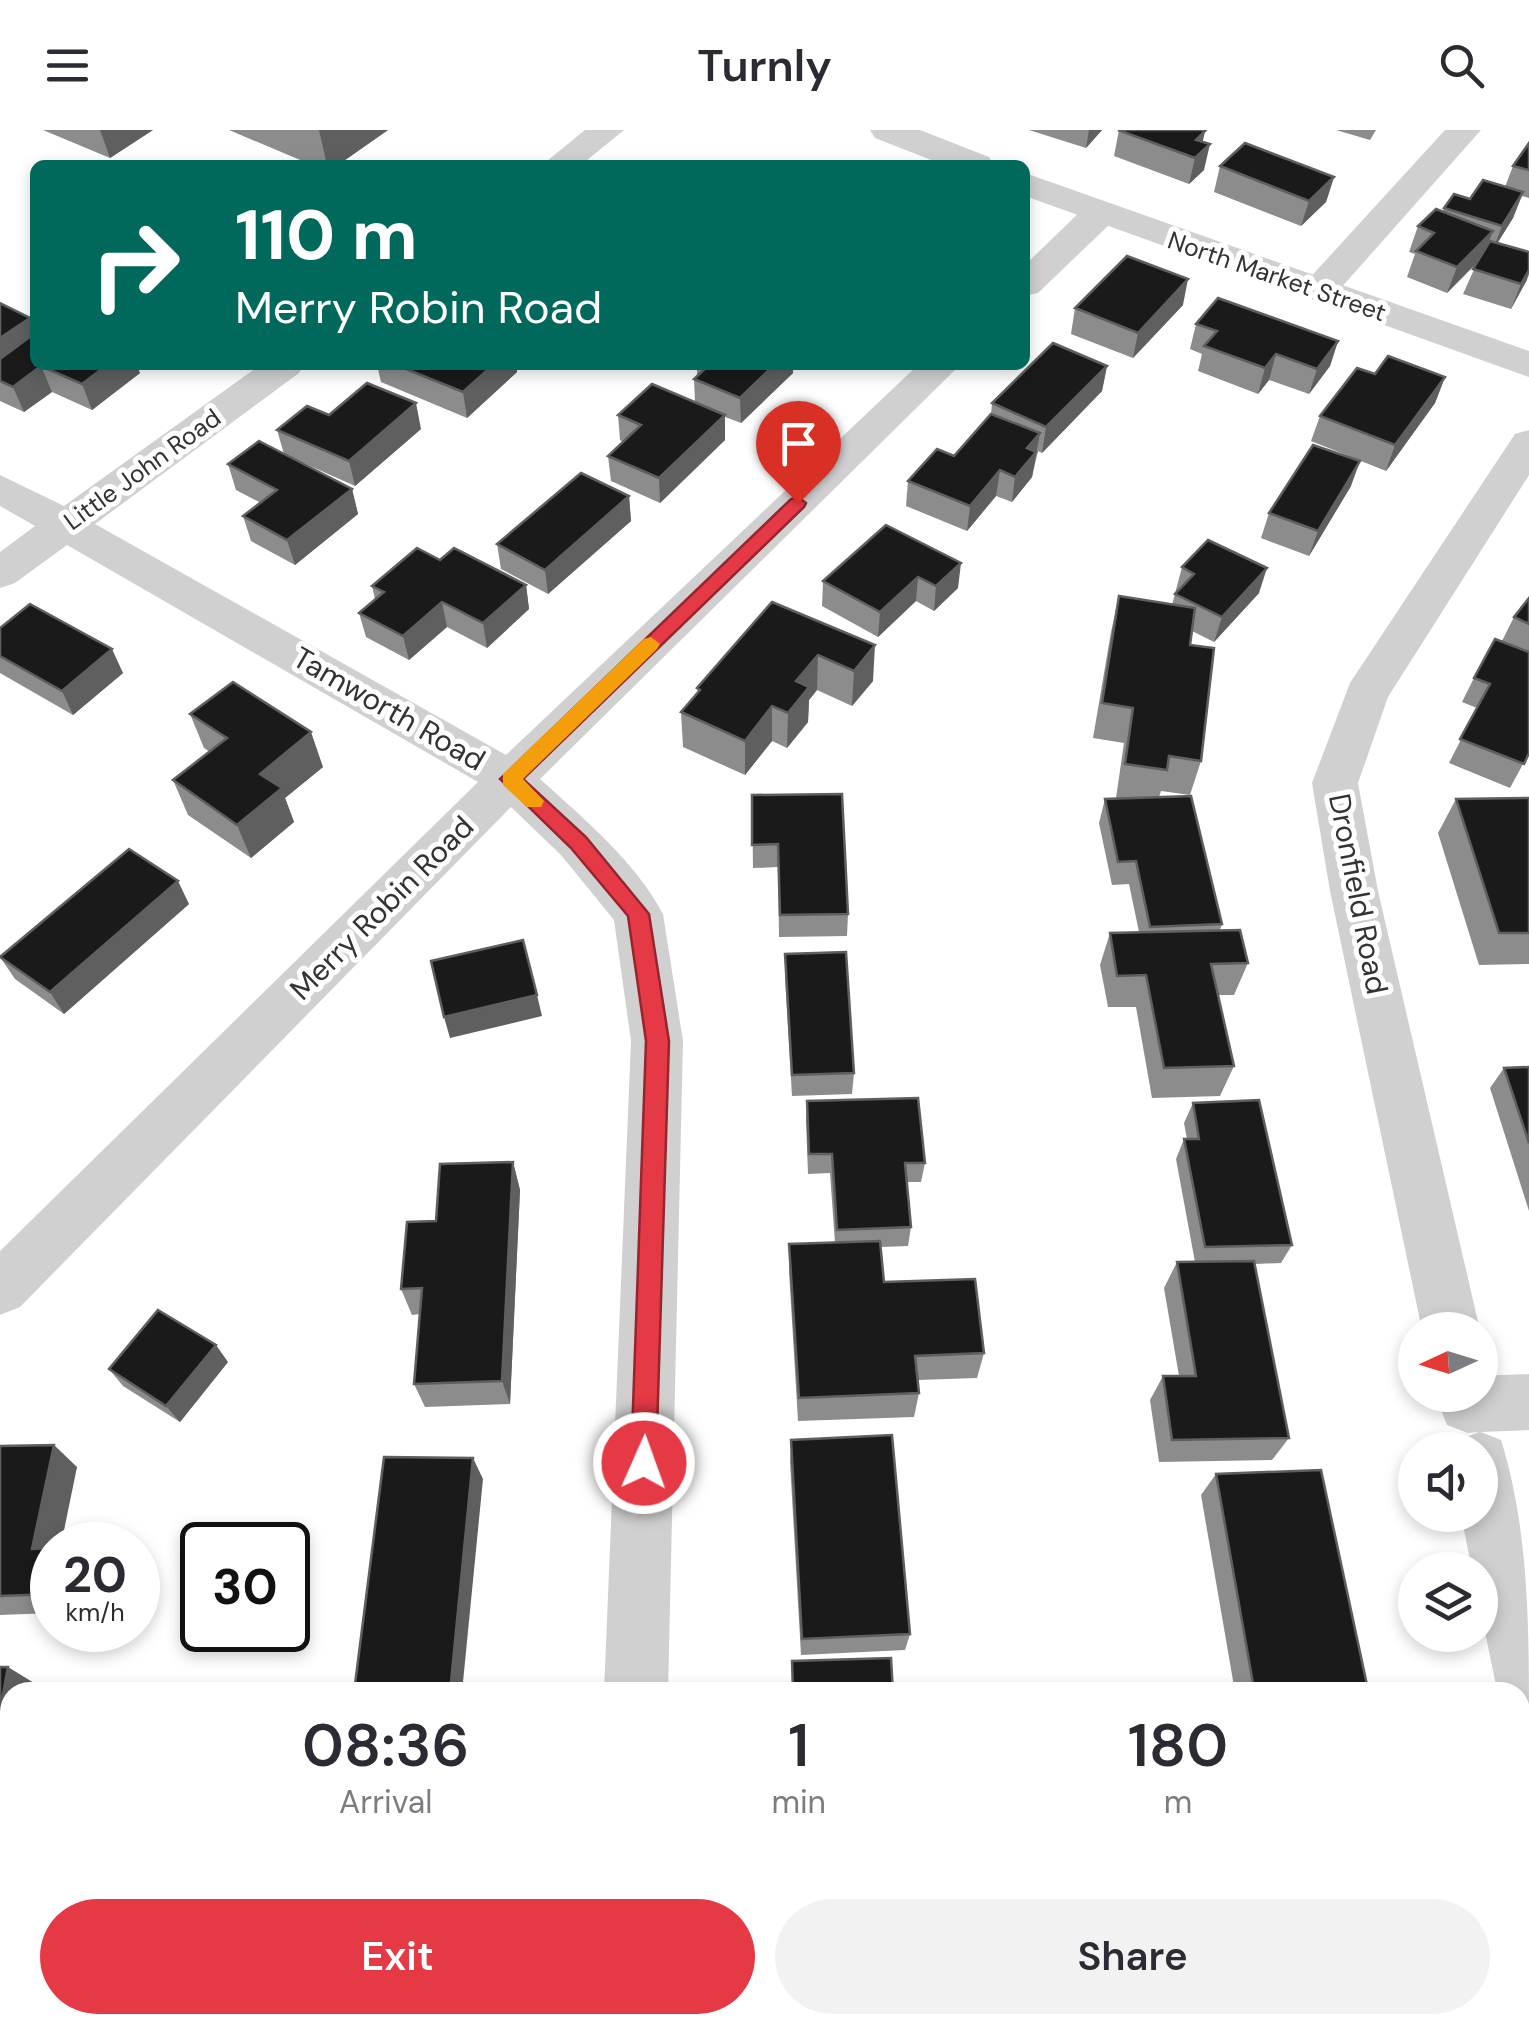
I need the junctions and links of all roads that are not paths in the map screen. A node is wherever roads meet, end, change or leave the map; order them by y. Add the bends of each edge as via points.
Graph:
1 (608, 130) edge
2 (888, 130) edge
3 (1464, 130) edge
4 (566, 160) edge
5 (963, 160) edge
6 (1030, 186) edge
7 (1099, 214) junction
8 (1030, 279) edge
9 (1319, 290) junction
10 (1529, 365) edge
11 (278, 370) edge
12 (936, 370) edge
13 (1529, 443) edge
14 (0, 488) edge
15 (67, 524) junction
16 (0, 572) edge
17 (510, 779) junction
18 (0, 1289) edge
19 (1448, 1312) edge
20 (1529, 1402) edge
21 (1473, 1428) edge
22 (636, 1682) edge
23 (1527, 1682) edge

1 - 4 street
2 - 5 street
3 - 9 street
6 - 7 street, North Market Street
7 - 8 street
7 - 9 street, North Market Street
9 - 10 street, North Market Street
11 - 15 street, Little John Road
12 - 17 street, Merry Robin Road
13 - 19 street, Dronfield Road via 1366,695 1335,784
14 - 15 street, Tamworth Road
15 - 16 street, Little John Road
15 - 17 street, Tamworth Road
17 - 18 street, Merry Robin Road
17 - 22 street, Tamworth Road via 578,842 638,914 658,1041
20 - 21 street
21 - 23 street

